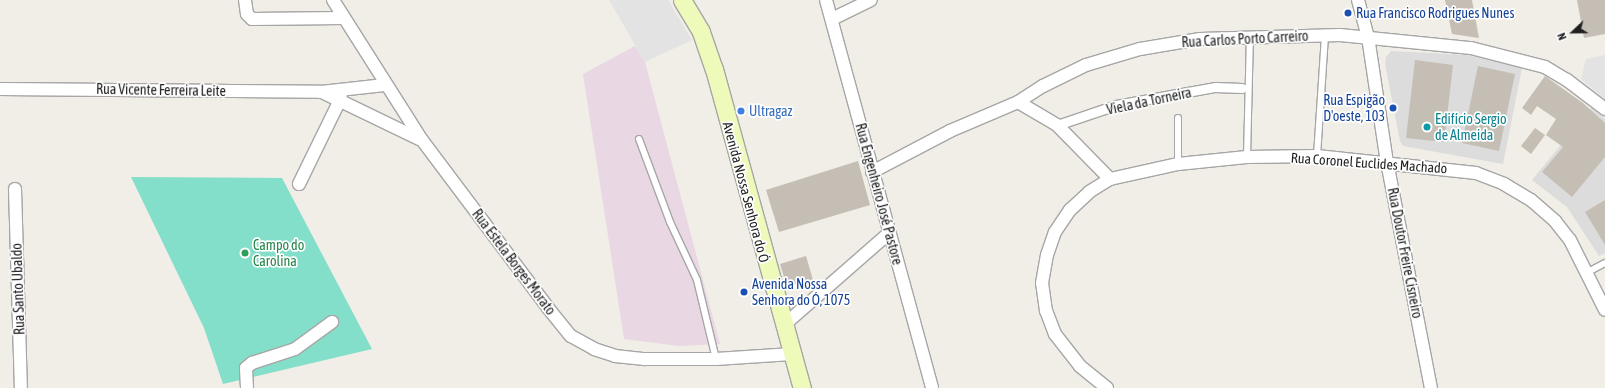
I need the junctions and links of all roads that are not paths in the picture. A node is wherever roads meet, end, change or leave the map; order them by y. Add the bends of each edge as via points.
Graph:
1 (245, 0) edge
2 (333, 0) edge
3 (682, 0) edge
4 (826, 0) edge
5 (872, 0) edge
6 (1358, 0) edge
7 (342, 18) junction
8 (832, 19) junction
9 (1325, 35) junction
10 (1250, 36) junction
11 (1368, 37) junction
12 (385, 85) junction
13 (1242, 88) dead end
14 (0, 89) edge
15 (340, 96) junction
16 (1018, 102) junction
17 (1605, 109) edge
18 (1178, 118) dead end
19 (1057, 125) junction
20 (639, 139) dead end
21 (422, 140) junction
22 (1317, 156) junction
23 (1247, 157) junction
24 (1387, 162) junction
25 (1178, 164) junction
26 (872, 172) junction
27 (1110, 179) junction
28 (299, 184) dead end
29 (15, 189) dead end
30 (889, 234) junction
31 (1605, 263) edge
32 (1588, 272) junction
33 (1605, 310) edge
34 (332, 322) dead end
35 (784, 325) junction
36 (792, 354) junction
37 (716, 359) junction
38 (21, 388) edge
39 (247, 388) edge
40 (802, 388) edge
41 (932, 388) edge
42 (1107, 388) edge
43 (1431, 388) edge

1 - 7 street via 247,14 252,19
2 - 7 street, Rua Estela Borges Morato
3 - 35 main road, Avenida Nossa Senhora do Ó via 701,32 714,69
4 - 8 street, Rua Engenheiro José Pastore
5 - 8 street
6 - 11 street, Rua Doutor Freire Cisneiro
7 - 12 street, Rua Estela Borges Morato
8 - 26 street, Rua Engenheiro José Pastore
9 - 10 street, Rua Carlos Porto Carreiro
9 - 11 street, Rua Carlos Porto Carreiro
9 - 22 lane
10 - 16 street, Rua Carlos Porto Carreiro via 1172,43 1109,57 1064,75
10 - 23 lane
11 - 17 street, Rua Carlos Porto Carreiro via 1471,48 1546,67
11 - 24 street, Rua Doutor Freire Cisneiro
12 - 15 street
12 - 21 street, Rua Estela Borges Morato
13 - 19 street, Viela da Torneira via 1215,87 1116,105
14 - 15 street, Rua Vicente Ferreira Leite via 321,92
15 - 21 street, Rua Vicente Ferreira Leite
15 - 28 street
16 - 19 street
16 - 26 street, Rua Carlos Porto Carreiro via 950,131
18 - 25 lane
19 - 27 street
20 - 37 lane via 670,222 697,280
21 - 37 street, Rua Estela Borges Morato via 571,336 594,350 615,356 645,359
22 - 23 street, Rua Coronel Euclides Machado
22 - 24 street, Rua Coronel Euclides Machado
23 - 25 street, Rua Coronel Euclides Machado
24 - 32 street, Rua Coronel Euclides Machado via 1462,170 1504,184 1531,200 1554,221 1570,240
24 - 43 street, Rua Doutor Freire Cisneiro
25 - 27 street, Rua Coronel Euclides Machado
26 - 30 street, Rua Engenheiro José Pastore
27 - 42 street, Rua Coronel Euclides Machado via 1089,192 1070,210 1055,232 1046,255 1042,282 1046,311 1055,334 1080,366
29 - 38 street, Rua Santo Ubaldo
30 - 35 street
30 - 41 street, Rua Engenheiro José Pastore
31 - 32 lane
32 - 33 street, Rua Coronel Euclides Machado
34 - 39 street via 295,349 252,363 246,368
35 - 36 main road, Avenida Nossa Senhora do Ó
36 - 37 street, Rua Estela Borges Morato
36 - 40 main road, Avenida Nossa Senhora do Ó

